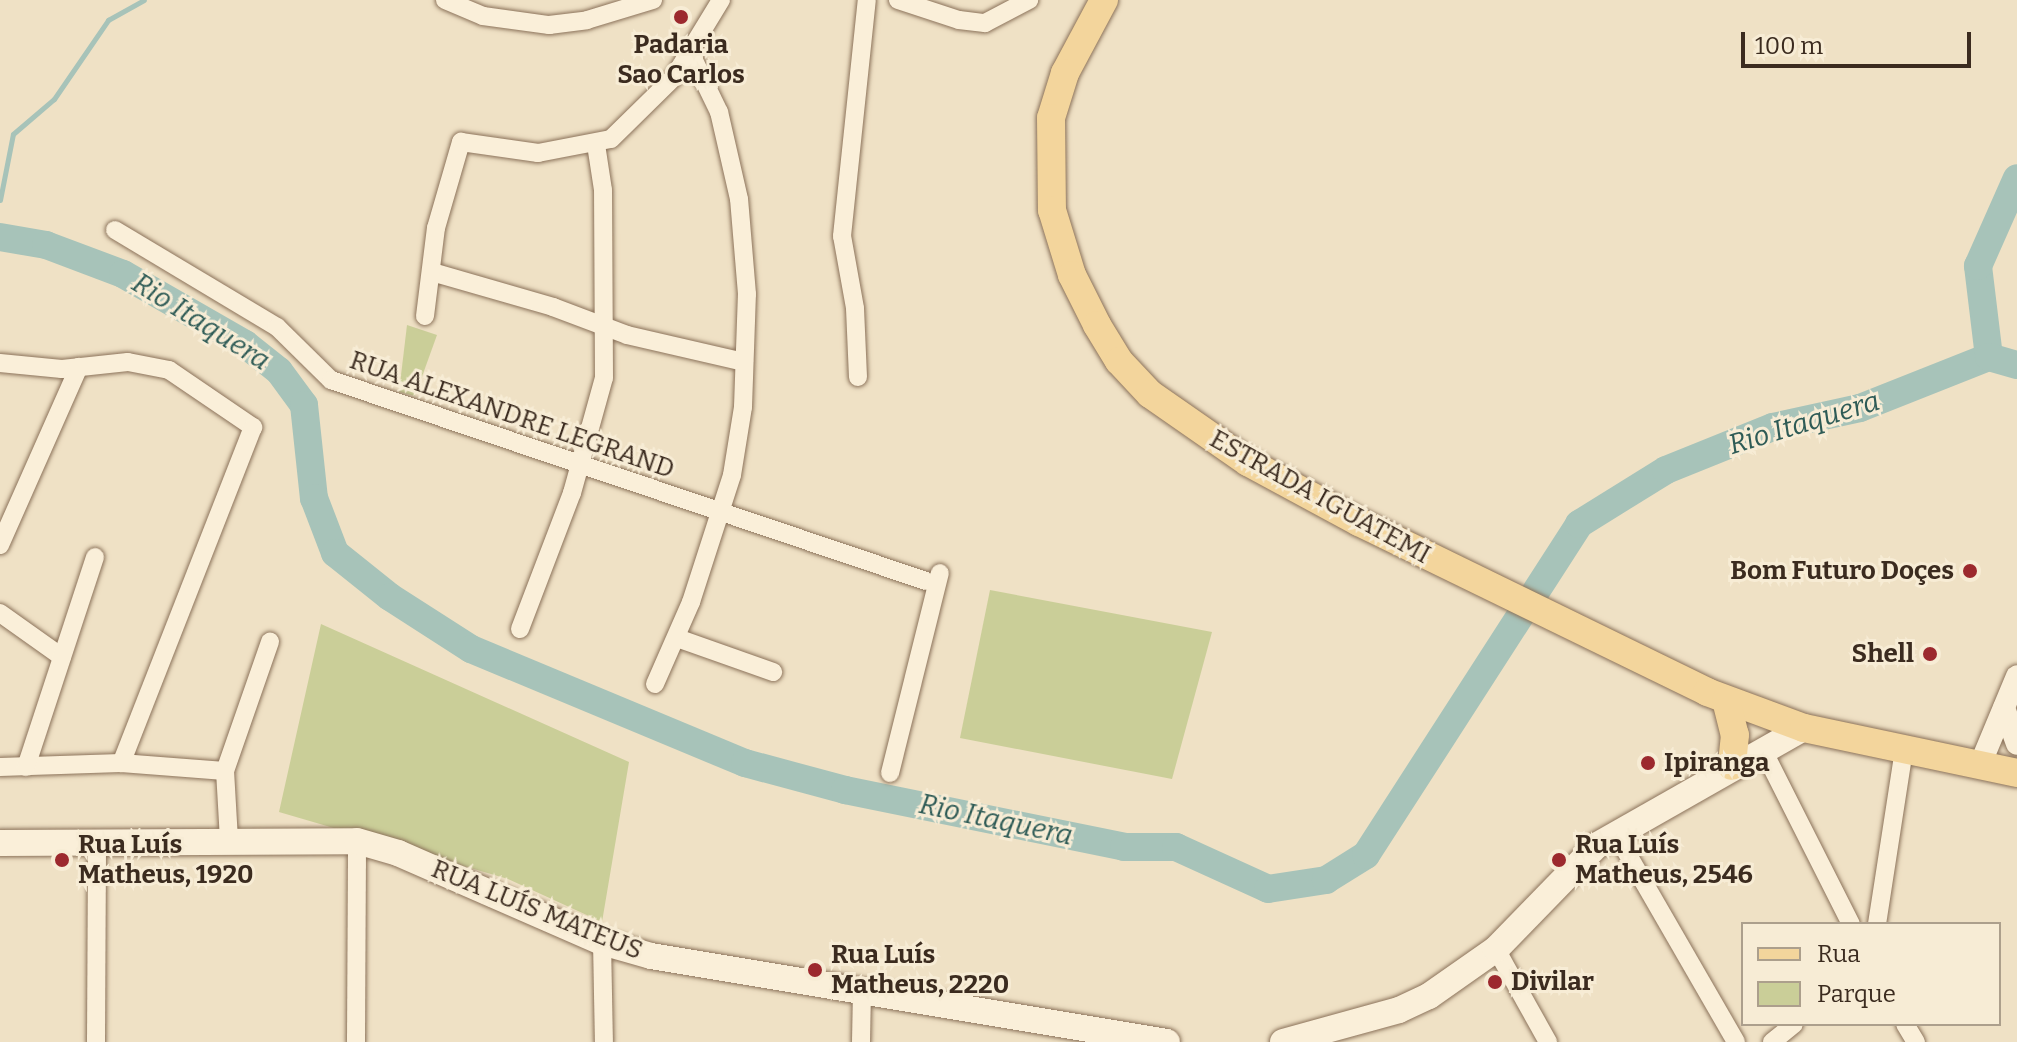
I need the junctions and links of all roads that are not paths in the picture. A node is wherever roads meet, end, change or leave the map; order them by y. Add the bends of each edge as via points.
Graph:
1 (445, 0) edge
2 (653, 0) edge
3 (721, 0) edge
4 (867, 0) edge
5 (898, 0) edge
6 (1029, 0) edge
7 (1104, 0) edge
8 (610, 7) edge
9 (487, 8) edge
10 (690, 52) junction
11 (596, 144) junction
12 (115, 230) dead end
13 (432, 272) junction
14 (425, 316) dead end
15 (604, 327) junction
16 (744, 362) junction
17 (0, 363) edge
18 (79, 367) junction
19 (858, 377) dead end
20 (581, 467) junction
21 (7, 511) edge
22 (719, 515) junction
23 (0, 545) edge
24 (95, 557) dead end
25 (0, 613) edge
26 (520, 629) dead end
27 (677, 638) junction
28 (270, 642) dead end
29 (62, 657) junction
30 (773, 672) dead end
31 (2017, 676) edge
32 (655, 684) dead end
33 (1726, 700) junction
34 (2004, 708) junction
35 (1804, 728) junction
36 (2017, 744) edge
37 (1904, 749) junction
38 (1763, 750) junction
39 (121, 763) junction
40 (1980, 765) junction
41 (1732, 766) junction
42 (0, 767) edge
43 (26, 767) junction
44 (225, 771) junction
45 (890, 773) dead end
46 (2017, 773) edge
47 (1616, 834) junction
48 (229, 840) junction
49 (357, 841) junction
50 (0, 843) edge
51 (97, 843) junction
52 (1850, 922) edge
53 (1877, 922) edge
54 (602, 942) junction
55 (1496, 949) junction
56 (862, 990) junction
57 (1792, 1026) edge
58 (1112, 1038) edge
59 (96, 1042) edge
60 (356, 1042) edge
61 (604, 1042) edge
62 (861, 1042) edge
63 (1167, 1042) edge
64 (1283, 1042) edge
65 (1548, 1042) edge
66 (1736, 1042) edge
67 (1772, 1042) edge

1 - 9 street
2 - 8 street
3 - 10 street
4 - 19 street via 842,236 855,308
5 - 6 street via 985,23
7 - 33 main road, ESTRADA IGUATEMI via 1065,73 1051,118 1049,154 1052,210 1072,275 1119,361 1150,394 1248,462 1519,602
8 - 9 street via 549,25
10 - 11 street via 644,109 611,139
10 - 16 street via 719,112 739,199 747,294
11 - 13 street via 538,153 461,142 436,228
11 - 15 street via 603,190
12 - 20 street, RUA ALEXANDRE LEGRAND via 277,327 331,380
13 - 14 street
13 - 15 street
15 - 16 street
15 - 20 street via 604,378
16 - 22 street via 738,452
17 - 18 street
18 - 21 street
18 - 39 street via 128,362 169,370 253,427
20 - 22 street, RUA ALEXANDRE LEGRAND
20 - 26 street
21 - 23 street
22 - 27 street
22 - 45 street, RUA ALEXANDRE LEGRAND via 933,577
24 - 29 street
25 - 29 street
27 - 30 street
27 - 32 street
28 - 44 street
29 - 43 street
31 - 34 street
33 - 35 main road, ESTRADA IGUATEMI
33 - 41 main road via 1735,735
34 - 36 street
34 - 40 street
35 - 37 main road, ESTRADA IGUATEMI
35 - 38 main road
37 - 40 main road, ESTRADA IGUATEMI
37 - 53 street
38 - 41 main road
38 - 52 street
39 - 43 street
39 - 44 street
40 - 46 main road, ESTRADA IGUATEMI
41 - 47 main road
42 - 43 street
44 - 48 street
47 - 55 main road via 1588,852
47 - 66 street
48 - 49 main road, RUA LUÍS MATEUS
48 - 51 main road, RUA LUÍS MATEUS
49 - 54 main road, RUA LUÍS MATEUS via 398,853
49 - 60 street
50 - 51 main road, RUA LUÍS MATEUS
51 - 59 street
54 - 56 main road, RUA LUÍS MATEUS via 715,969
54 - 61 street
55 - 64 main road via 1415,1003
55 - 65 street
56 - 58 main road, RUA LUÍS MATEUS
56 - 62 street
57 - 67 street
58 - 63 main road, RUA LUÍS MATEUS

